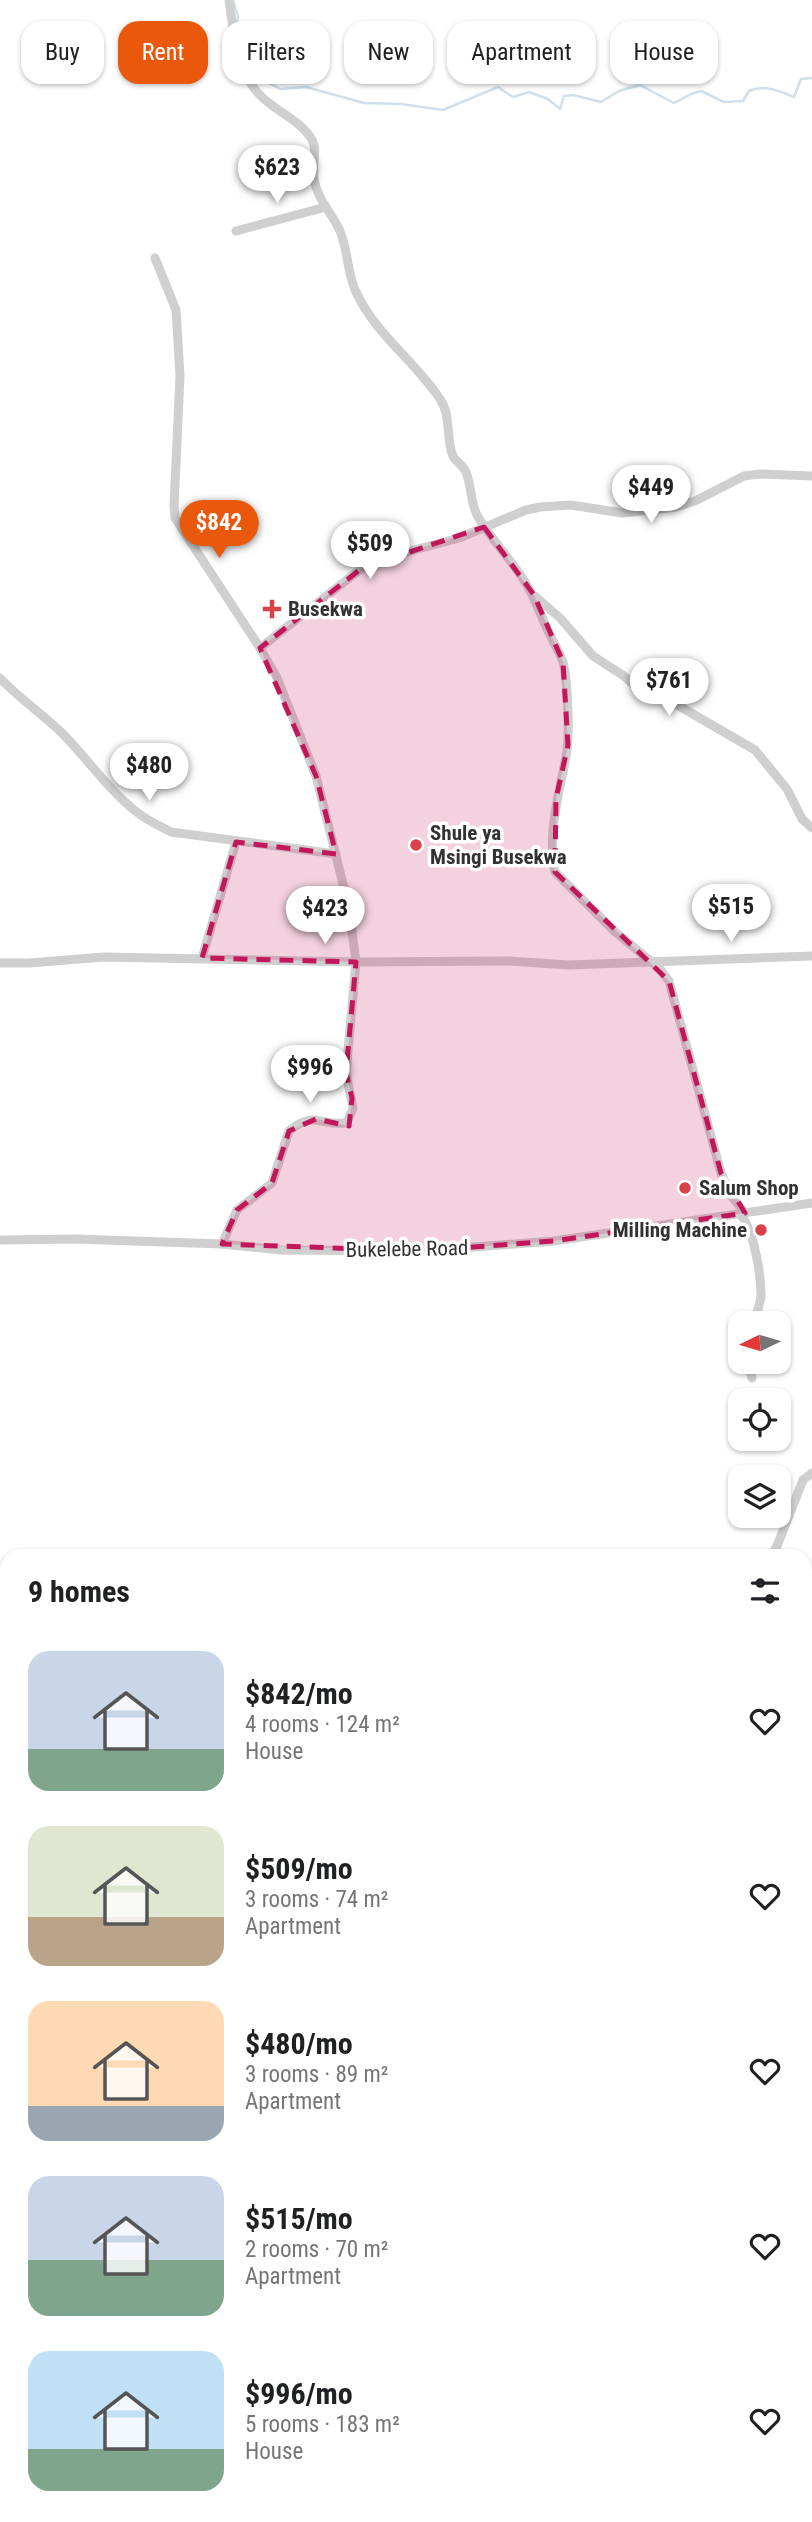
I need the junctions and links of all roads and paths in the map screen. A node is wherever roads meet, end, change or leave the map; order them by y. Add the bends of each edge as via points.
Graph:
1 (229, 0) edge
2 (326, 207) junction
3 (236, 231) dead end
4 (155, 258) dead end
5 (812, 476) edge
6 (484, 527) junction
7 (534, 595) junction
8 (260, 648) junction
9 (0, 678) edge
10 (812, 828) edge
11 (236, 842) junction
12 (336, 853) junction
13 (812, 956) edge
14 (202, 957) junction
15 (651, 960) junction
16 (356, 962) junction
17 (0, 963) edge
18 (812, 1203) edge
19 (743, 1213) junction
20 (0, 1240) edge
21 (222, 1244) junction
22 (757, 1311) edge
23 (751, 1374) edge
24 (752, 1378) dead end
25 (812, 1473) edge
26 (774, 1549) edge

1 - 2 street via 240,59 253,88 311,137 314,179
2 - 3 street
2 - 6 street via 340,232 362,304 445,408 453,457 466,471 474,509
4 - 8 street via 176,310 180,376 175,518
5 - 6 street via 751,475 695,501 651,510 622,513 571,505 540,507
6 - 7 street
6 - 8 street via 362,568
7 - 10 street via 593,656 642,691 679,706 755,750
7 - 15 street via 565,674 568,745 556,799 555,872 613,930
8 - 12 street via 294,716
9 - 11 street via 60,731 139,814 171,832
11 - 12 street
11 - 14 street
12 - 16 street
13 - 15 street
14 - 16 street
14 - 17 street
15 - 16 street via 562,965
15 - 19 street via 669,981 721,1173
16 - 21 street via 346,1073 352,1114 344,1123 317,1119 289,1131 272,1183 237,1210
18 - 19 street, Bukelebe Road
19 - 21 street, Bukelebe Road via 554,1241 421,1251 280,1250
19 - 22 street via 760,1285
20 - 21 street, Bukelebe Road
23 - 24 street
25 - 26 street via 803,1480

